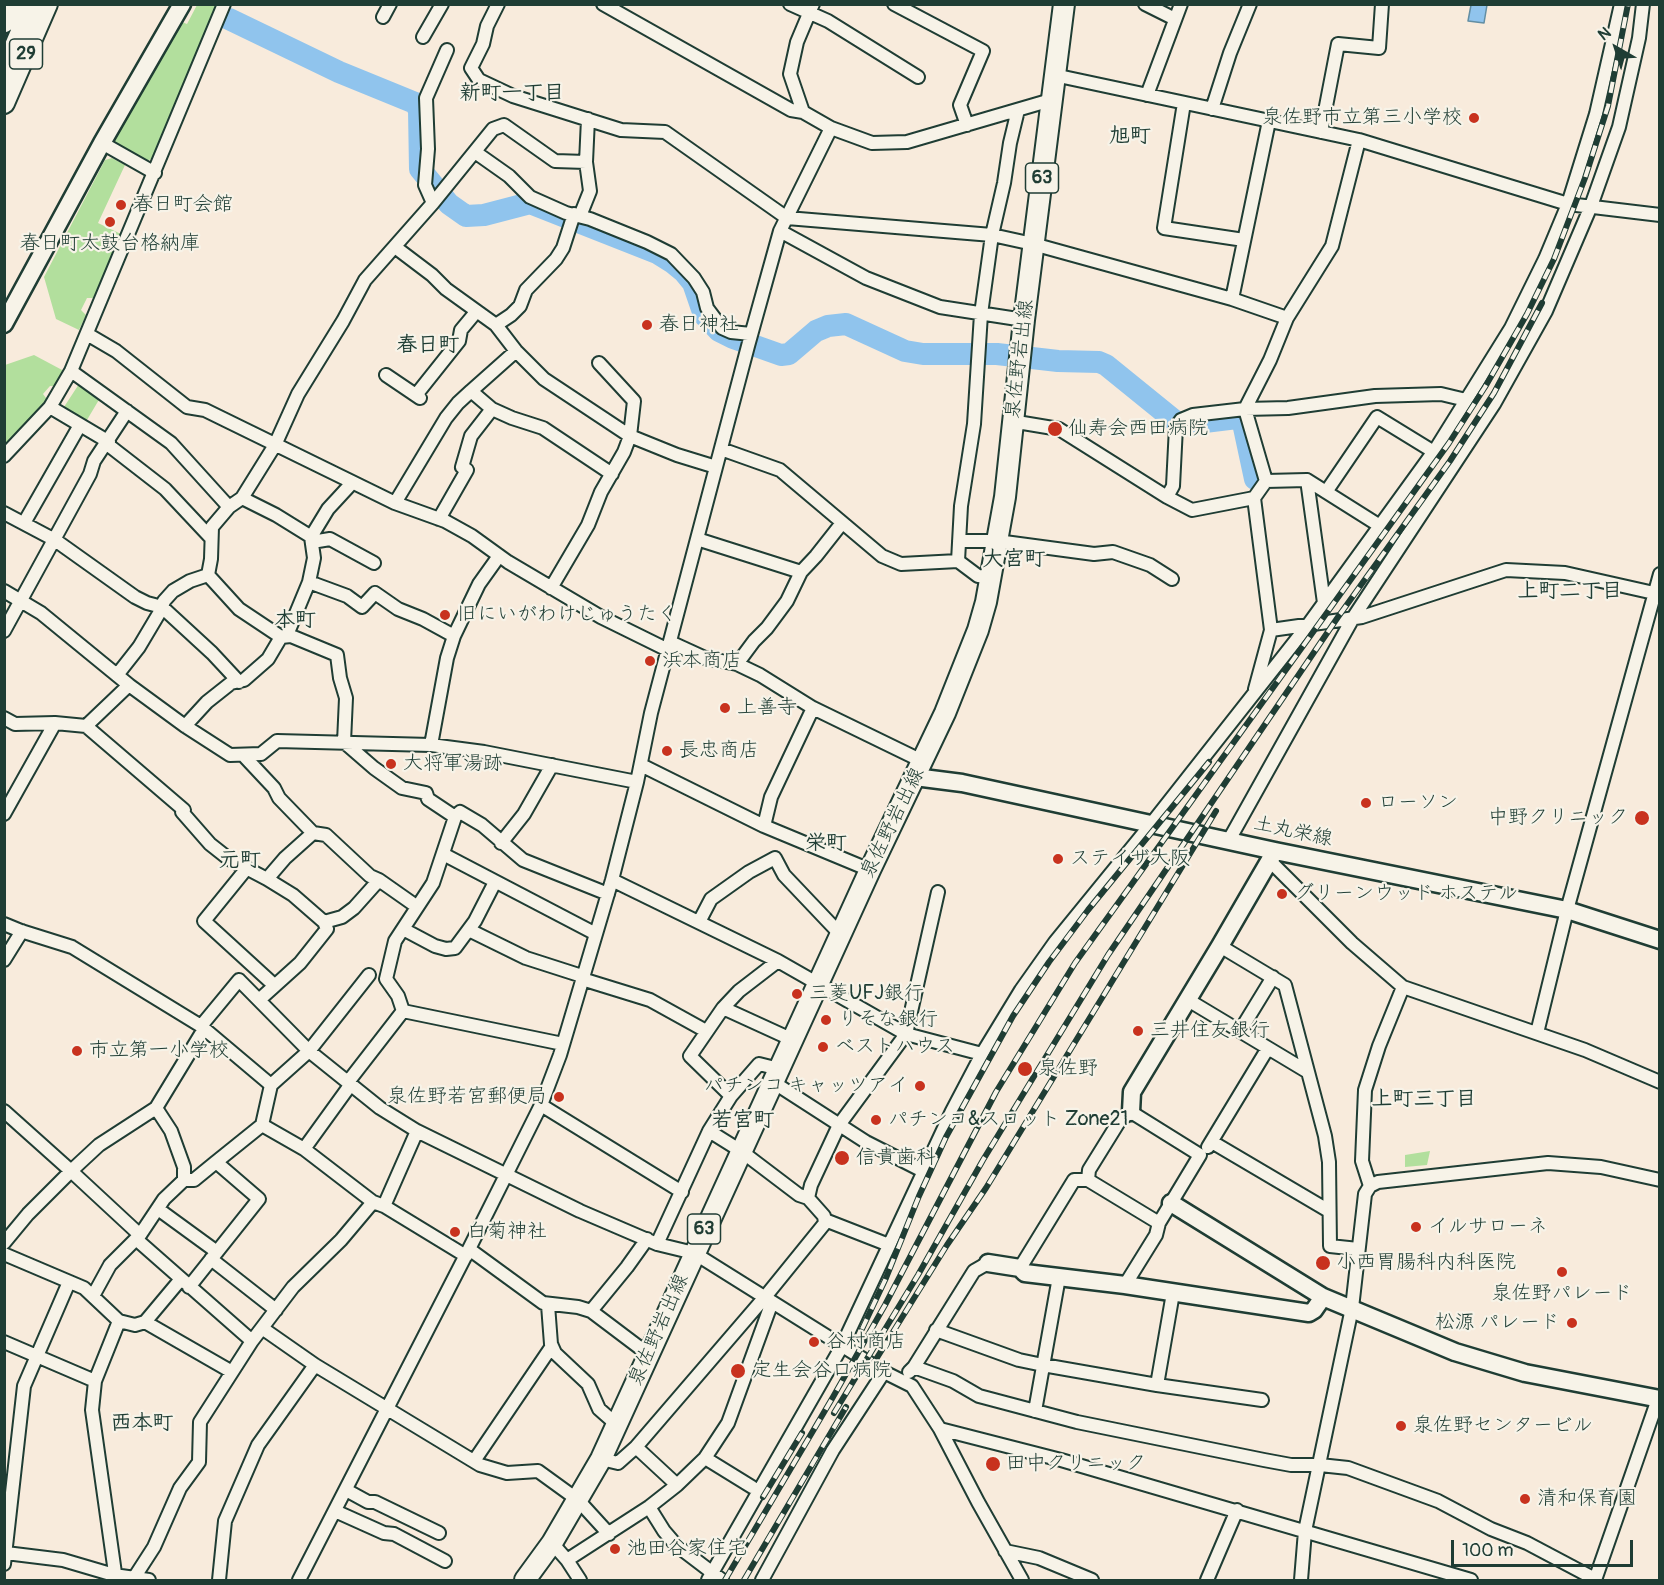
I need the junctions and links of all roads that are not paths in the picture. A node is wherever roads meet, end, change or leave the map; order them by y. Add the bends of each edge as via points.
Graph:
1 (11, 4) edge
2 (34, 4) edge
3 (47, 4) edge
4 (182, 4) edge
5 (224, 4) edge
6 (390, 4) edge
7 (442, 4) edge
8 (498, 4) edge
9 (603, 4) edge
10 (790, 4) edge
11 (894, 4) edge
12 (1064, 4) edge
13 (1145, 4) edge
14 (1181, 4) edge
15 (1250, 4) edge
16 (1382, 4) edge
17 (1621, 4) edge
18 (1644, 4) edge
19 (911, 8) edge
20 (811, 9) edge
21 (383, 17) dead end
22 (1175, 19) junction
23 (4, 21) edge
24 (423, 37) dead end
25 (447, 50) dead end
26 (4, 74) edge
27 (1054, 75) junction
28 (918, 77) dead end
29 (1147, 95) junction
30 (1051, 100) junction
31 (4, 103) edge
32 (1184, 103) junction
33 (1212, 109) junction
34 (1018, 111) junction
35 (803, 112) junction
36 (588, 119) junction
37 (1269, 121) junction
38 (967, 125) junction
39 (831, 128) junction
40 (1321, 132) junction
41 (1359, 140) junction
42 (102, 143) junction
43 (475, 152) junction
44 (586, 162) junction
45 (155, 173) junction
46 (438, 197) junction
47 (1568, 204) junction
48 (1591, 206) junction
49 (1659, 215) edge
50 (574, 218) junction
51 (787, 218) junction
52 (780, 231) junction
53 (992, 235) junction
54 (1244, 240) junction
55 (1034, 244) junction
56 (395, 247) junction
57 (1232, 299) junction
58 (476, 312) junction
59 (981, 314) junction
60 (1287, 318) junction
61 (6, 320) edge
62 (1024, 321) junction
63 (496, 325) junction
64 (87, 334) junction
65 (749, 340) junction
66 (516, 351) junction
67 (599, 363) dead end
68 (71, 371) junction
69 (386, 375) dead end
70 (471, 391) junction
71 (1375, 396) junction
72 (1466, 400) junction
73 (50, 407) junction
74 (492, 409) junction
75 (1245, 409) junction
76 (127, 411) junction
77 (1377, 417) junction
78 (80, 425) junction
79 (1012, 425) junction
80 (630, 436) junction
81 (108, 443) junction
82 (275, 445) junction
83 (721, 449) junction
84 (1434, 452) junction
85 (4, 456) edge
86 (716, 467) junction
87 (612, 474) junction
88 (1266, 480) junction
89 (1307, 480) junction
90 (352, 483) junction
91 (1326, 492) junction
92 (1167, 497) junction
93 (242, 498) junction
94 (1254, 498) junction
95 (395, 503) junction
96 (229, 507) junction
97 (4, 513) edge
98 (440, 519) junction
99 (842, 523) junction
100 (24, 524) junction
101 (1380, 526) junction
102 (311, 537) junction
103 (211, 538) junction
104 (697, 539) junction
105 (55, 540) junction
106 (959, 541) junction
107 (997, 541) junction
108 (499, 556) junction
109 (958, 561) junction
110 (374, 563) dead end
111 (801, 572) junction
112 (1659, 574) edge
113 (208, 575) junction
114 (990, 577) junction
115 (1172, 579) dead end
116 (309, 582) junction
117 (551, 588) junction
118 (4, 591) edge
119 (1654, 593) junction
120 (20, 600) junction
121 (1324, 603) junction
122 (162, 607) junction
123 (1353, 618) junction
124 (1308, 625) junction
125 (1271, 630) junction
126 (4, 631) edge
127 (284, 636) junction
128 (454, 636) junction
129 (669, 646) junction
130 (737, 664) junction
131 (117, 675) junction
132 (239, 682) junction
133 (129, 685) junction
134 (1253, 694) junction
135 (813, 708) junction
136 (4, 718) edge
137 (55, 723) junction
138 (86, 726) junction
139 (185, 726) junction
140 (344, 742) junction
141 (432, 745) junction
142 (244, 756) junction
143 (552, 765) junction
144 (641, 765) junction
145 (919, 769) junction
146 (637, 782) junction
147 (4, 814) edge
148 (455, 817) junction
149 (1152, 823) junction
150 (764, 826) junction
151 (313, 834) junction
152 (1228, 840) junction
153 (501, 843) junction
154 (443, 854) junction
155 (1272, 855) junction
156 (247, 868) junction
157 (870, 870) junction
158 (267, 879) junction
159 (379, 880) junction
160 (612, 880) junction
161 (495, 882) junction
162 (938, 892) dead end
163 (607, 896) junction
164 (416, 906) junction
165 (1567, 910) junction
166 (324, 922) junction
167 (699, 922) junction
168 (4, 924) edge
169 (403, 929) junction
170 (469, 930) junction
171 (22, 931) junction
172 (596, 933) junction
173 (840, 935) junction
174 (1658, 935) edge
175 (1220, 946) junction
176 (4, 960) edge
177 (778, 961) junction
178 (369, 975) dead end
179 (1273, 977) junction
180 (582, 978) junction
181 (819, 984) junction
182 (274, 985) junction
183 (1403, 987) junction
184 (259, 1000) junction
185 (1188, 1000) junction
186 (723, 1008) junction
187 (403, 1011) junction
188 (203, 1027) junction
189 (706, 1031) junction
190 (1240, 1031) junction
191 (1537, 1033) junction
192 (906, 1034) junction
193 (793, 1040) junction
194 (563, 1044) junction
195 (1268, 1048) junction
196 (309, 1051) junction
197 (982, 1054) junction
198 (1308, 1071) junction
199 (776, 1076) junction
200 (1659, 1082) edge
201 (350, 1083) junction
202 (271, 1085) junction
203 (731, 1096) junction
204 (541, 1105) junction
205 (156, 1108) junction
206 (4, 1111) edge
207 (1131, 1112) junction
208 (262, 1125) junction
209 (839, 1125) junction
210 (417, 1131) junction
211 (709, 1131) junction
212 (1212, 1142) junction
213 (304, 1149) junction
214 (741, 1151) junction
215 (1200, 1155) junction
216 (216, 1162) junction
217 (923, 1170) junction
218 (71, 1171) junction
219 (506, 1175) junction
220 (184, 1180) junction
221 (1088, 1180) junction
222 (1659, 1180) edge
223 (1370, 1186) junction
224 (682, 1192) junction
225 (808, 1198) junction
226 (1171, 1203) junction
227 (378, 1204) junction
228 (158, 1209) junction
229 (1329, 1211) junction
230 (825, 1220) junction
231 (1159, 1223) junction
232 (138, 1237) junction
233 (652, 1242) junction
234 (4, 1243) edge
235 (889, 1245) junction
236 (1358, 1249) junction
237 (468, 1252) junction
238 (694, 1253) junction
239 (214, 1256) junction
240 (5, 1258) edge
241 (988, 1263) joint
242 (1020, 1268) junction
243 (1059, 1277) junction
244 (69, 1282) junction
245 (185, 1283) junction
246 (1125, 1285) junction
247 (1173, 1293) junction
248 (93, 1296) junction
249 (1323, 1297) junction
250 (769, 1300) junction
251 (548, 1305) junction
252 (1352, 1308) junction
253 (276, 1310) junction
254 (591, 1311) junction
255 (119, 1321) junction
256 (145, 1322) junction
257 (262, 1328) junction
258 (936, 1330) junction
259 (252, 1341) junction
260 (4, 1342) edge
261 (552, 1346) junction
262 (842, 1346) junction
263 (648, 1354) junction
264 (37, 1356) junction
265 (315, 1365) junction
266 (1043, 1365) junction
267 (914, 1367) junction
268 (232, 1372) junction
269 (884, 1372) junction
270 (899, 1380) junction
271 (95, 1381) junction
272 (1157, 1385) junction
273 (1659, 1397) edge
274 (1262, 1400) dead end
275 (387, 1407) junction
276 (1035, 1411) junction
277 (616, 1424) junction
278 (940, 1429) junction
279 (636, 1447) junction
280 (705, 1458) junction
281 (601, 1459) junction
282 (474, 1461) junction
283 (1320, 1465) junction
284 (677, 1485) junction
285 (752, 1487) dead end
286 (346, 1490) junction
287 (578, 1500) junction
288 (649, 1508) junction
289 (1237, 1510) junction
290 (335, 1511) junction
291 (1305, 1531) junction
292 (439, 1533) dead end
293 (609, 1534) junction
294 (552, 1543) junction
295 (1005, 1551) junction
296 (5, 1558) edge
297 (567, 1560) junction
298 (445, 1561) dead end
299 (710, 1577) edge
300 (1443, 1577) edge
301 (115, 1578) edge
302 (134, 1578) junction
303 (300, 1580) edge
304 (1595, 1580) edge
305 (149, 1581) edge
306 (219, 1581) edge
307 (525, 1581) edge
308 (580, 1581) edge
309 (722, 1581) edge
310 (762, 1581) edge
311 (1022, 1581) edge
312 (1092, 1581) edge
313 (1207, 1581) edge
314 (1301, 1581) edge
315 (1471, 1581) edge

1 - 23 highway
2 - 26 highway
3 - 31 main road, 29
4 - 42 street
5 - 45 street
6 - 21 street
7 - 24 street
8 - 36 street via 471,68 479,80 513,96
9 - 35 street via 790,110
10 - 20 street
11 - 19 street
12 - 27 main road, 泉佐野岩出線 / 63
13 - 22 street
14 - 22 street
15 - 33 street
16 - 40 street via 1379,48 1338,44
17 - 47 street via 1596,114
18 - 48 street via 1619,127
19 - 38 street via 983,51 960,105
20 - 28 street
20 - 35 street via 797,42 790,74
22 - 29 street
25 - 46 street via 426,98 425,185
27 - 29 street
27 - 30 main road, 泉佐野岩出線 / 63
29 - 32 street
30 - 34 street
30 - 55 main road, 泉佐野岩出線 / 63
32 - 33 street
32 - 54 street via 1164,228
33 - 37 street
34 - 38 street
34 - 53 street
35 - 39 street
36 - 44 street
36 - 51 street via 621,130 665,132
37 - 40 street
37 - 54 street
38 - 39 street via 907,142 873,143
39 - 51 street
40 - 41 street
41 - 47 street
41 - 60 street via 1332,246
42 - 45 street
42 - 61 street
43 - 44 street via 493,129 504,125 555,161
43 - 46 street
43 - 50 street via 530,197
44 - 50 street via 590,191
45 - 64 street
46 - 56 street
47 - 48 street
47 - 72 street via 1511,328
48 - 49 street
48 - 123 street via 1546,311 1494,404
50 - 63 street via 556,259 526,290 520,306
50 - 65 street via 647,242 670,254 694,278 703,292 706,308 722,328
51 - 52 street
51 - 53 street
52 - 59 street via 866,278 940,307
52 - 65 street
53 - 55 street
53 - 59 street
54 - 57 street
55 - 57 street
55 - 62 main road, 泉佐野岩出線 / 63
56 - 58 street
56 - 82 street via 365,280 298,393
57 - 60 street
58 - 63 street
58 - 69 street via 418,396
59 - 62 street
59 - 106 street via 974,424
60 - 75 street
62 - 79 main road, 泉佐野岩出線 / 63
63 - 66 street
64 - 68 street
64 - 82 street via 116,351 187,407 205,410
65 - 83 street
66 - 70 street
66 - 80 street via 544,379
67 - 80 street via 634,400
68 - 73 street
68 - 76 street
70 - 74 street
70 - 95 street via 446,418
71 - 72 street via 1441,394
71 - 75 street via 1288,408
71 - 77 street
72 - 84 street
73 - 78 street
73 - 85 street
74 - 87 street via 543,428
74 - 98 street via 471,436 462,467 467,470
75 - 88 street
75 - 92 street via 1193,415 1179,424 1173,486
76 - 81 street
76 - 96 street via 171,443
77 - 84 street
77 - 91 street
78 - 81 street
78 - 100 street
79 - 92 street via 1059,429
79 - 107 main road, 泉佐野岩出線 / 63
80 - 86 street
80 - 87 street
81 - 103 street via 165,489
81 - 105 street via 94,461
82 - 90 street
82 - 93 street
83 - 86 street
83 - 99 street via 780,471
84 - 101 street
86 - 104 street
87 - 117 street
88 - 89 street
88 - 94 street
89 - 91 street
89 - 121 street
90 - 95 street
90 - 102 street via 328,509
91 - 101 street
92 - 94 street via 1192,510
93 - 96 street
93 - 102 street
94 - 125 street
95 - 98 street
96 - 103 street via 212,527
97 - 100 street
98 - 108 street
99 - 109 street via 882,556 901,564
99 - 111 street
100 - 105 street
101 - 121 street
102 - 110 street via 318,541 330,539
102 - 116 street via 314,558
103 - 113 street
104 - 111 street
104 - 129 street
105 - 120 street
105 - 122 street via 135,597
106 - 107 street
106 - 109 street
107 - 114 main road, 泉佐野岩出線 / 63
107 - 115 street via 1094,554 1113,552 1150,565
108 - 117 street
108 - 128 street via 479,584
109 - 114 street via 978,576
111 - 130 street via 788,601
112 - 119 street
113 - 122 street via 173,591
113 - 127 street via 238,609
114 - 145 main road, 泉佐野岩出線 / 63 via 978,630
116 - 127 street
116 - 128 street via 347,596 362,607 375,593 398,609
117 - 129 street via 601,617
118 - 120 street
119 - 123 street via 1565,573 1506,570
119 - 165 street
120 - 126 street
120 - 131 street
121 - 124 street
122 - 131 street
122 - 132 street
123 - 124 street
123 - 152 street
124 - 125 street
124 - 134 street
125 - 134 street
127 - 132 street via 268,659
127 - 140 street via 337,655 346,698
128 - 141 street
129 - 130 street
129 - 144 street
130 - 135 street
131 - 133 street
132 - 139 street via 231,683 207,702
133 - 138 street
133 - 139 street
134 - 149 street
135 - 145 street
135 - 150 street via 771,797
136 - 137 street via 15,724
137 - 138 street
137 - 147 street
138 - 156 street via 183,811 210,844 229,860
139 - 142 street via 230,755
140 - 141 street
140 - 142 street via 277,741 261,754
140 - 148 street via 402,788 426,793 428,800
141 - 143 street
142 - 151 street
143 - 146 street
143 - 153 street via 524,814
144 - 146 street
144 - 150 street
145 - 149 street, 土丸栄線 via 962,783
145 - 157 main road, 泉佐野岩出線 / 63
146 - 160 street
148 - 153 street via 460,812
148 - 154 street
149 - 152 street, 土丸栄線
149 - 197 street via 1055,942
150 - 157 street
151 - 158 street
151 - 159 street via 326,835
152 - 155 street, 土丸栄線
153 - 163 street via 523,860
154 - 161 street
154 - 164 street via 433,883
155 - 165 street, 土丸栄線
155 - 175 street
155 - 183 street via 1352,943
156 - 158 street
156 - 182 street via 204,921
157 - 173 main road, 泉佐野岩出線 / 63
158 - 166 street
159 - 164 street
159 - 166 street via 354,908 342,917
160 - 163 street
160 - 167 street
161 - 170 street
161 - 172 street
162 - 192 street
163 - 172 street
164 - 169 street
165 - 174 street, 土丸栄線
165 - 191 street
166 - 182 street via 327,929 307,955
167 - 173 street via 711,899 775,858 784,875
167 - 177 street
168 - 171 street
169 - 170 street via 446,949 455,948
169 - 187 street via 395,941 386,979
170 - 180 street via 526,958
171 - 176 street
171 - 188 street via 72,947
172 - 180 street
173 - 181 main road, 泉佐野岩出線 / 63
175 - 179 street
175 - 185 street
177 - 181 street
177 - 186 street
178 - 196 street
179 - 190 street
179 - 198 street via 1285,985
180 - 189 street via 650,1000
180 - 194 street
181 - 192 street
181 - 193 main road, 泉佐野岩出線 / 63
182 - 184 street
183 - 191 street
183 - 223 street via 1365,1090 1362,1161
184 - 188 street via 239,980
184 - 196 street
185 - 190 street
185 - 207 street via 1132,1092
186 - 189 street
186 - 193 street
187 - 194 street
187 - 201 street
188 - 202 street
188 - 205 street
189 - 203 street via 690,1056
190 - 195 street
191 - 200 street
192 - 197 street
192 - 209 street
193 - 199 main road, 泉佐野岩出線 / 63
194 - 204 street
195 - 198 street
195 - 212 street
196 - 201 street
196 - 202 street
197 - 217 street
198 - 229 street via 1329,1162
199 - 203 street via 759,1064
199 - 209 street
199 - 214 main road, 泉佐野岩出線 / 63
201 - 210 street
201 - 213 street
202 - 208 street
203 - 211 street
204 - 219 street
204 - 224 street
205 - 218 street via 99,1145
205 - 220 street via 171,1131 184,1167
206 - 218 street
207 - 215 street
207 - 221 street via 1120,1120 1089,1170
208 - 213 street
208 - 216 street
209 - 217 street
209 - 225 street
210 - 219 street
210 - 227 street
211 - 214 street
211 - 224 street
212 - 215 street
212 - 229 street
213 - 227 street
214 - 225 street
214 - 238 main road, 泉佐野岩出線 / 63
215 - 226 street
216 - 220 street via 194,1180
216 - 239 street via 259,1199
217 - 235 street
218 - 232 street
218 - 234 street
219 - 233 street
219 - 237 street
220 - 228 street
221 - 231 street
221 - 242 street via 1074,1180
222 - 223 street via 1601,1167 1548,1163
223 - 236 street via 1365,1194
224 - 233 street
225 - 230 street
226 - 231 street
226 - 249 street
227 - 237 street
227 - 253 street via 293,1287
228 - 232 street
228 - 239 street
229 - 236 street via 1330,1246
230 - 235 street
230 - 250 street
231 - 246 street via 1156,1235
232 - 245 street
232 - 248 street via 110,1265
233 - 238 street
233 - 254 street
235 - 262 street
236 - 252 street
237 - 251 street
237 - 275 street
238 - 250 street
238 - 263 main road, 泉佐野岩出線 / 63
239 - 245 street
239 - 253 street
240 - 244 street
241 - 242 street
241 - 258 street via 974,1271
242 - 243 street via 1025,1273
243 - 246 street
243 - 266 street
244 - 248 street
244 - 264 street
245 - 256 street
245 - 259 street
246 - 247 street
247 - 249 street via 1309,1313
247 - 272 street
248 - 255 street
249 - 252 street
250 - 262 street
250 - 279 street
250 - 280 street via 728,1423
251 - 254 street
251 - 261 street
252 - 273 street via 1455,1352 1525,1373
252 - 283 street
253 - 257 street
254 - 263 street
255 - 256 street via 135,1325
255 - 271 street
256 - 268 street
257 - 259 street
257 - 265 street
258 - 266 street
258 - 267 street
259 - 268 street
260 - 264 street
261 - 277 street via 561,1361 588,1384 599,1410
261 - 282 street
262 - 269 street
262 - 299 street
263 - 277 main road, 泉佐野岩出線 / 63
264 - 271 street
264 - 296 street via 24,1386
265 - 275 street
265 - 306 street via 258,1445 225,1521
266 - 272 street
266 - 276 street
267 - 270 street
267 - 276 street via 953,1381 979,1396
268 - 302 street via 200,1422 199,1462 180,1488 154,1547
269 - 270 street
269 - 310 street via 833,1450
270 - 278 street via 912,1386
271 - 301 street via 92,1410
272 - 274 street
273 - 304 street
275 - 282 street
275 - 286 street
276 - 283 street via 1264,1460
277 - 281 main road, 泉佐野岩出線 / 63
278 - 289 street
278 - 295 street
279 - 281 street via 618,1463
279 - 284 street
280 - 284 street
280 - 285 street
281 - 287 main road, 泉佐野岩出線 / 63
282 - 287 street via 507,1473 538,1470
283 - 291 street
283 - 304 street via 1348,1468 1438,1501
284 - 288 street
286 - 290 street
286 - 292 street
287 - 293 street
287 - 294 main road, 泉佐野岩出線 / 63
288 - 293 street
288 - 299 street via 676,1545
289 - 291 street
289 - 313 street
290 - 298 street via 394,1534
290 - 303 street
291 - 300 street
291 - 314 street
293 - 297 street
294 - 297 street
294 - 307 main road, 泉佐野岩出線 / 63
295 - 311 street
295 - 312 street via 1039,1558
296 - 301 street via 63,1560
297 - 308 street
299 - 309 street
300 - 315 street
301 - 302 street
302 - 305 street

